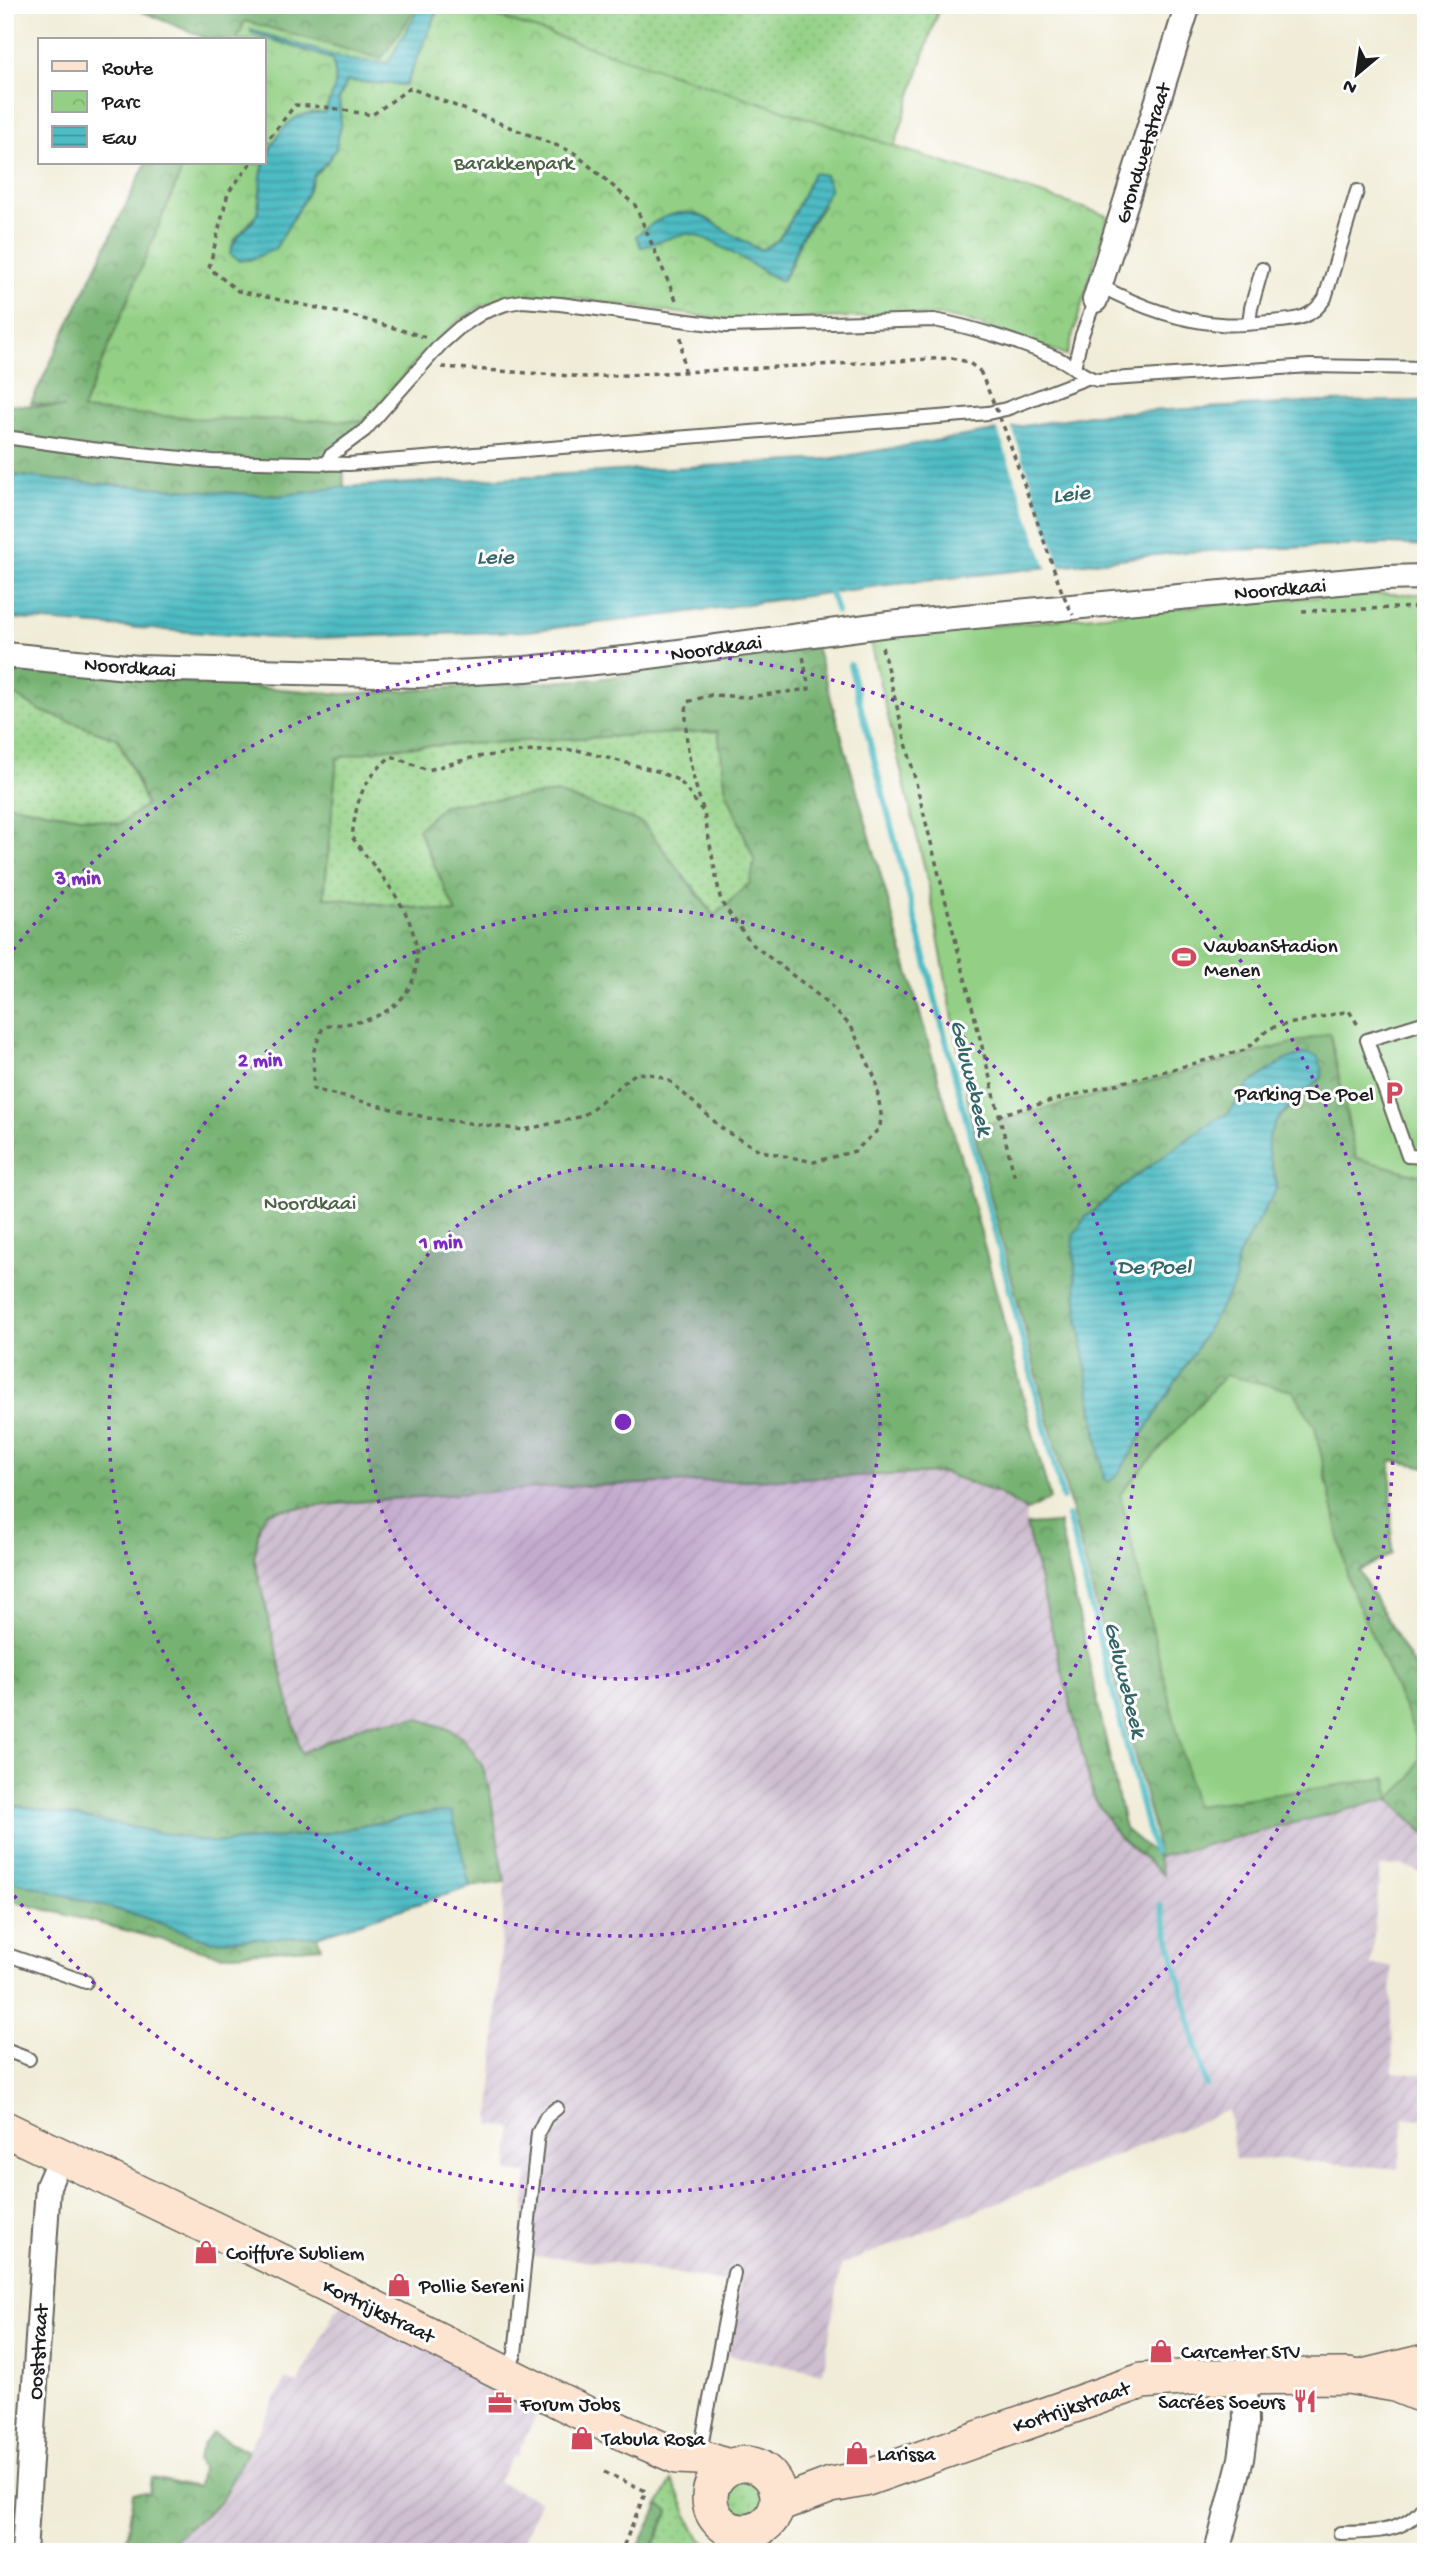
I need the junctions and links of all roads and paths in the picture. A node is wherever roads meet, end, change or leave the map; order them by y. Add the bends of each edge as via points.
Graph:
1 (1188, 5) edge
2 (266, 142) edge
3 (250, 164) edge
4 (1357, 191) dead end
5 (1262, 269) dead end
6 (1098, 293) junction
7 (679, 307) dead end
8 (1249, 323) junction
9 (435, 340) dead end
10 (682, 352) dead end
11 (422, 366) junction
12 (1074, 367) junction
13 (1426, 368) edge
14 (684, 372) junction
15 (1087, 378) junction
16 (5, 437) edge
17 (328, 464) junction
18 (1426, 577) edge
19 (1073, 615) dead end
20 (871, 627) junction
21 (806, 636) junction
22 (5, 655) edge
23 (704, 813) junction
24 (1426, 1022) edge
25 (1367, 1040) junction
26 (998, 1115) junction
27 (1426, 1157) edge
28 (1015, 1178) dead end
29 (5, 1954) edge
30 (86, 1982) dead end
31 (5, 2050) edge
32 (29, 2059) dead end
33 (557, 2108) dead end
34 (5, 2129) edge
35 (61, 2156) junction
36 (734, 2273) dead end
37 (506, 2374) junction
38 (1245, 2377) junction
39 (1423, 2381) edge
40 (703, 2468) junction
41 (604, 2472) dead end
42 (1426, 2502) edge
43 (767, 2529) edge
44 (1340, 2533) dead end
45 (24, 2552) edge
46 (621, 2552) edge
47 (1216, 2552) edge

1 - 6 street, Grondwetstraat
2 - 7 path via 295,105 372,115 410,88 573,152 635,205
3 - 9 path via 228,192 209,268 238,291 346,314
4 - 8 lane via 1318,310 1303,319
5 - 8 lane
6 - 8 lane via 1202,322
6 - 12 lane
10 - 14 path
11 - 12 lane via 471,320 522,301 726,326 934,320
11 - 14 path via 586,377
11 - 17 lane via 365,430 330,456
12 - 15 lane
13 - 15 lane via 1310,366
14 - 19 path, bridge via 952,358 968,362 980,372 990,395
15 - 17 lane via 988,413
16 - 17 lane via 212,461
18 - 20 street, Noordkaai
20 - 21 street, Noordkaai
20 - 26 path
21 - 22 street, Noordkaai via 526,669 418,675 138,668
21 - 23 path via 808,689 748,697 711,695 687,702 688,748
23 - 23 path via 721,902 752,944 851,1026 875,1078 880,1129 855,1151 814,1162 761,1151 725,1131 671,1082 656,1075 636,1073 583,1115 524,1130 428,1118 313,1088 314,1050 323,1027 365,1020 395,1006 412,988 418,952 405,912 352,838 356,804 371,774 391,756 428,770 475,757 578,750 680,781
24 - 25 lane
25 - 26 path via 1349,1011 1270,1028 1245,1050
25 - 27 lane via 1408,1156
26 - 28 path
29 - 30 lane
31 - 32 lane
33 - 37 lane via 538,2133 515,2354
34 - 35 street, Kortrijkstraat
35 - 37 street, Kortrijkstraat
35 - 45 street, Ooststraat via 48,2186
36 - 40 lane
37 - 40 street, Kortrijkstraat
38 - 39 street, Kortrijkstraat
38 - 43 street, Kortrijkstraat via 1142,2381 864,2479 831,2485
38 - 47 street via 1241,2459
40 - 43 street via 710,2505 724,2526
40 - 43 street, Kortrijkstraat via 756,2466
41 - 46 path via 646,2491
42 - 44 lane via 1397,2528

